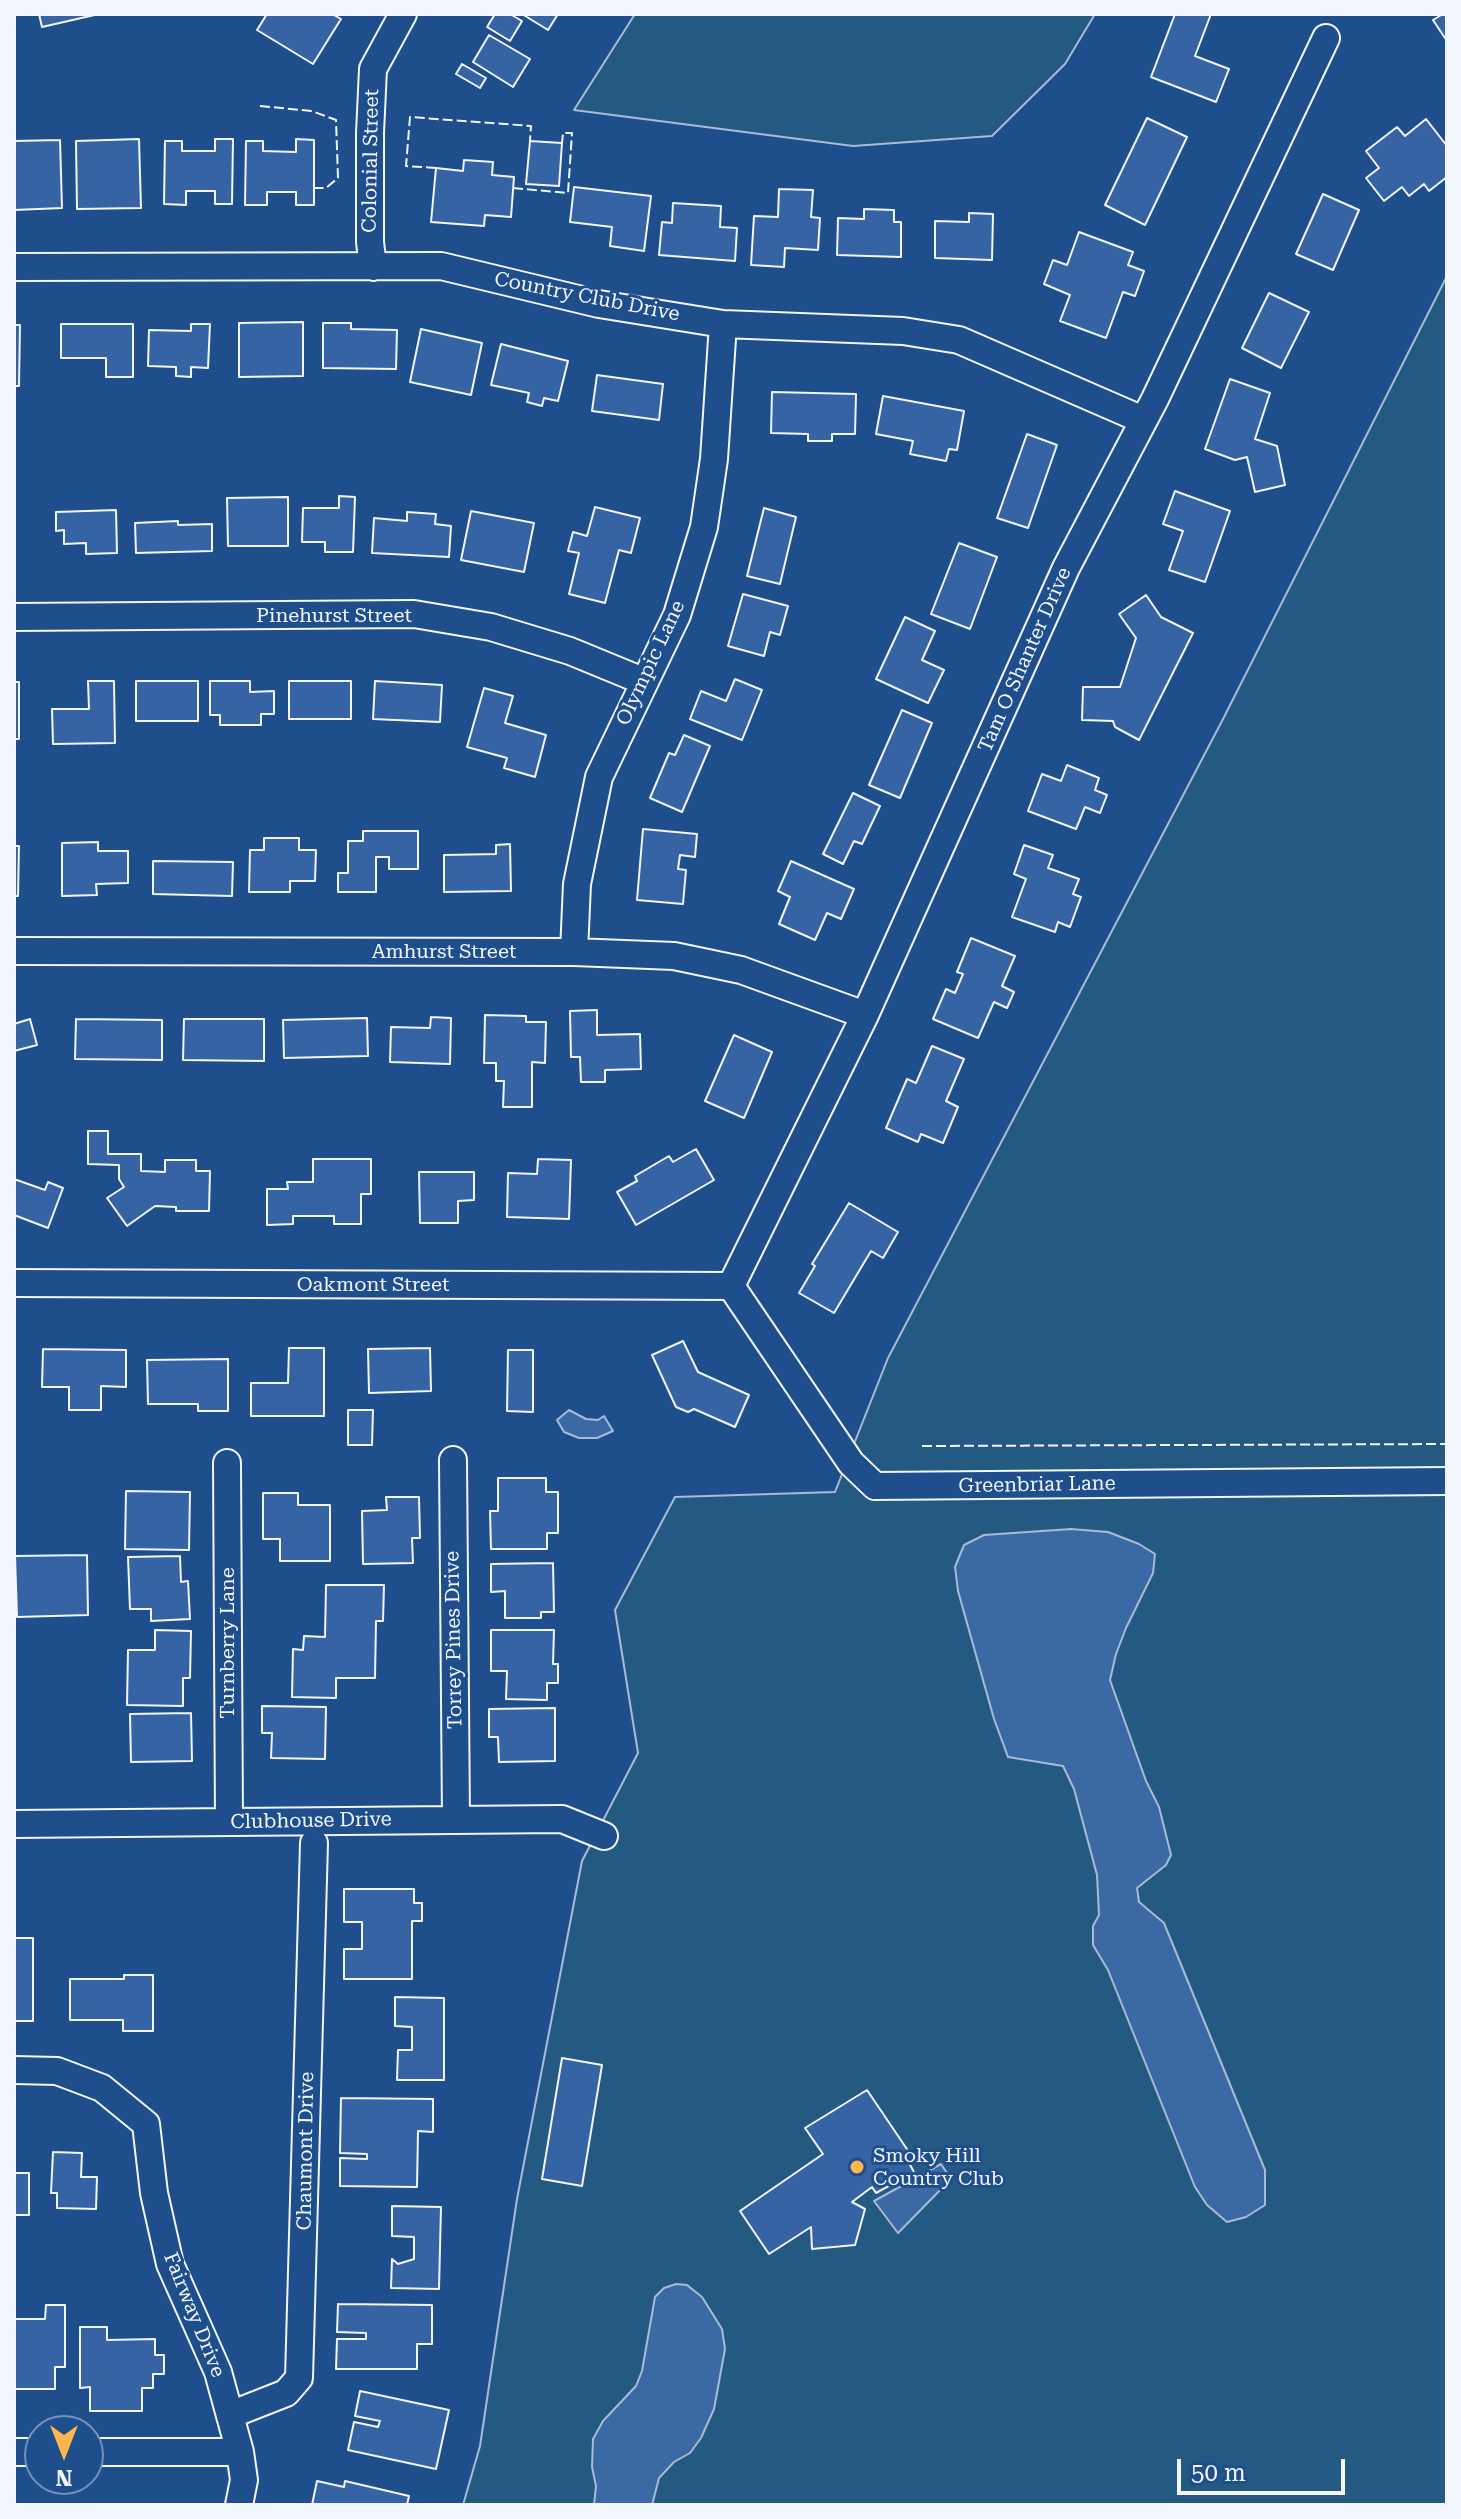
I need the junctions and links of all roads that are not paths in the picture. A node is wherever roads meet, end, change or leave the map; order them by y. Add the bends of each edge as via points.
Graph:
1 (403, 14) edge
2 (1326, 38) dead end
3 (14, 267) edge
4 (373, 267) junction
5 (723, 324) junction
6 (1143, 420) junction
7 (14, 617) edge
8 (643, 681) junction
9 (14, 951) edge
10 (574, 952) junction
11 (865, 1015) junction
12 (14, 1283) edge
13 (731, 1286) junction
14 (453, 1460) dead end
15 (227, 1463) dead end
16 (1447, 1481) edge
17 (456, 1820) junction
18 (229, 1822) junction
19 (14, 1824) edge
20 (604, 1836) dead end
21 (314, 1843) dead end
22 (14, 2070) edge
23 (230, 2415) junction
24 (104, 2452) edge
25 (240, 2452) junction
26 (239, 2505) edge

1 - 4 street, Colonial Street via 373,69
2 - 6 street, Tam O Shanter Drive
3 - 4 street, Country Club Drive
4 - 5 street, Country Club Drive via 441,266 599,304
5 - 6 street, Country Club Drive via 903,331 959,340
5 - 8 street, Olympic Lane via 704,527 677,615
6 - 11 street, Tam O Shanter Drive via 1066,568
7 - 8 street, Pinehurst Street via 414,614 491,627
8 - 10 street, Olympic Lane via 599,777 577,884
9 - 10 street, Amhurst Street
10 - 11 street, Amhurst Street via 674,956 741,970
11 - 13 street, Tam O Shanter Drive
12 - 13 street, Oakmont Street
13 - 16 street, Greenbriar Lane via 851,1463 875,1486
14 - 17 street, Torrey Pines Drive
15 - 18 street, Turnberry Lane
17 - 18 street, Clubhouse Drive
17 - 20 street, Clubhouse Drive via 562,1819
18 - 19 street, Clubhouse Drive
21 - 23 street, Chaumont Drive via 299,2378 286,2393
22 - 23 street, Fairway Drive via 57,2071 102,2088 146,2124 170,2264 218,2372
23 - 25 street, Fairway Drive
24 - 25 street
25 - 26 street via 244,2480

